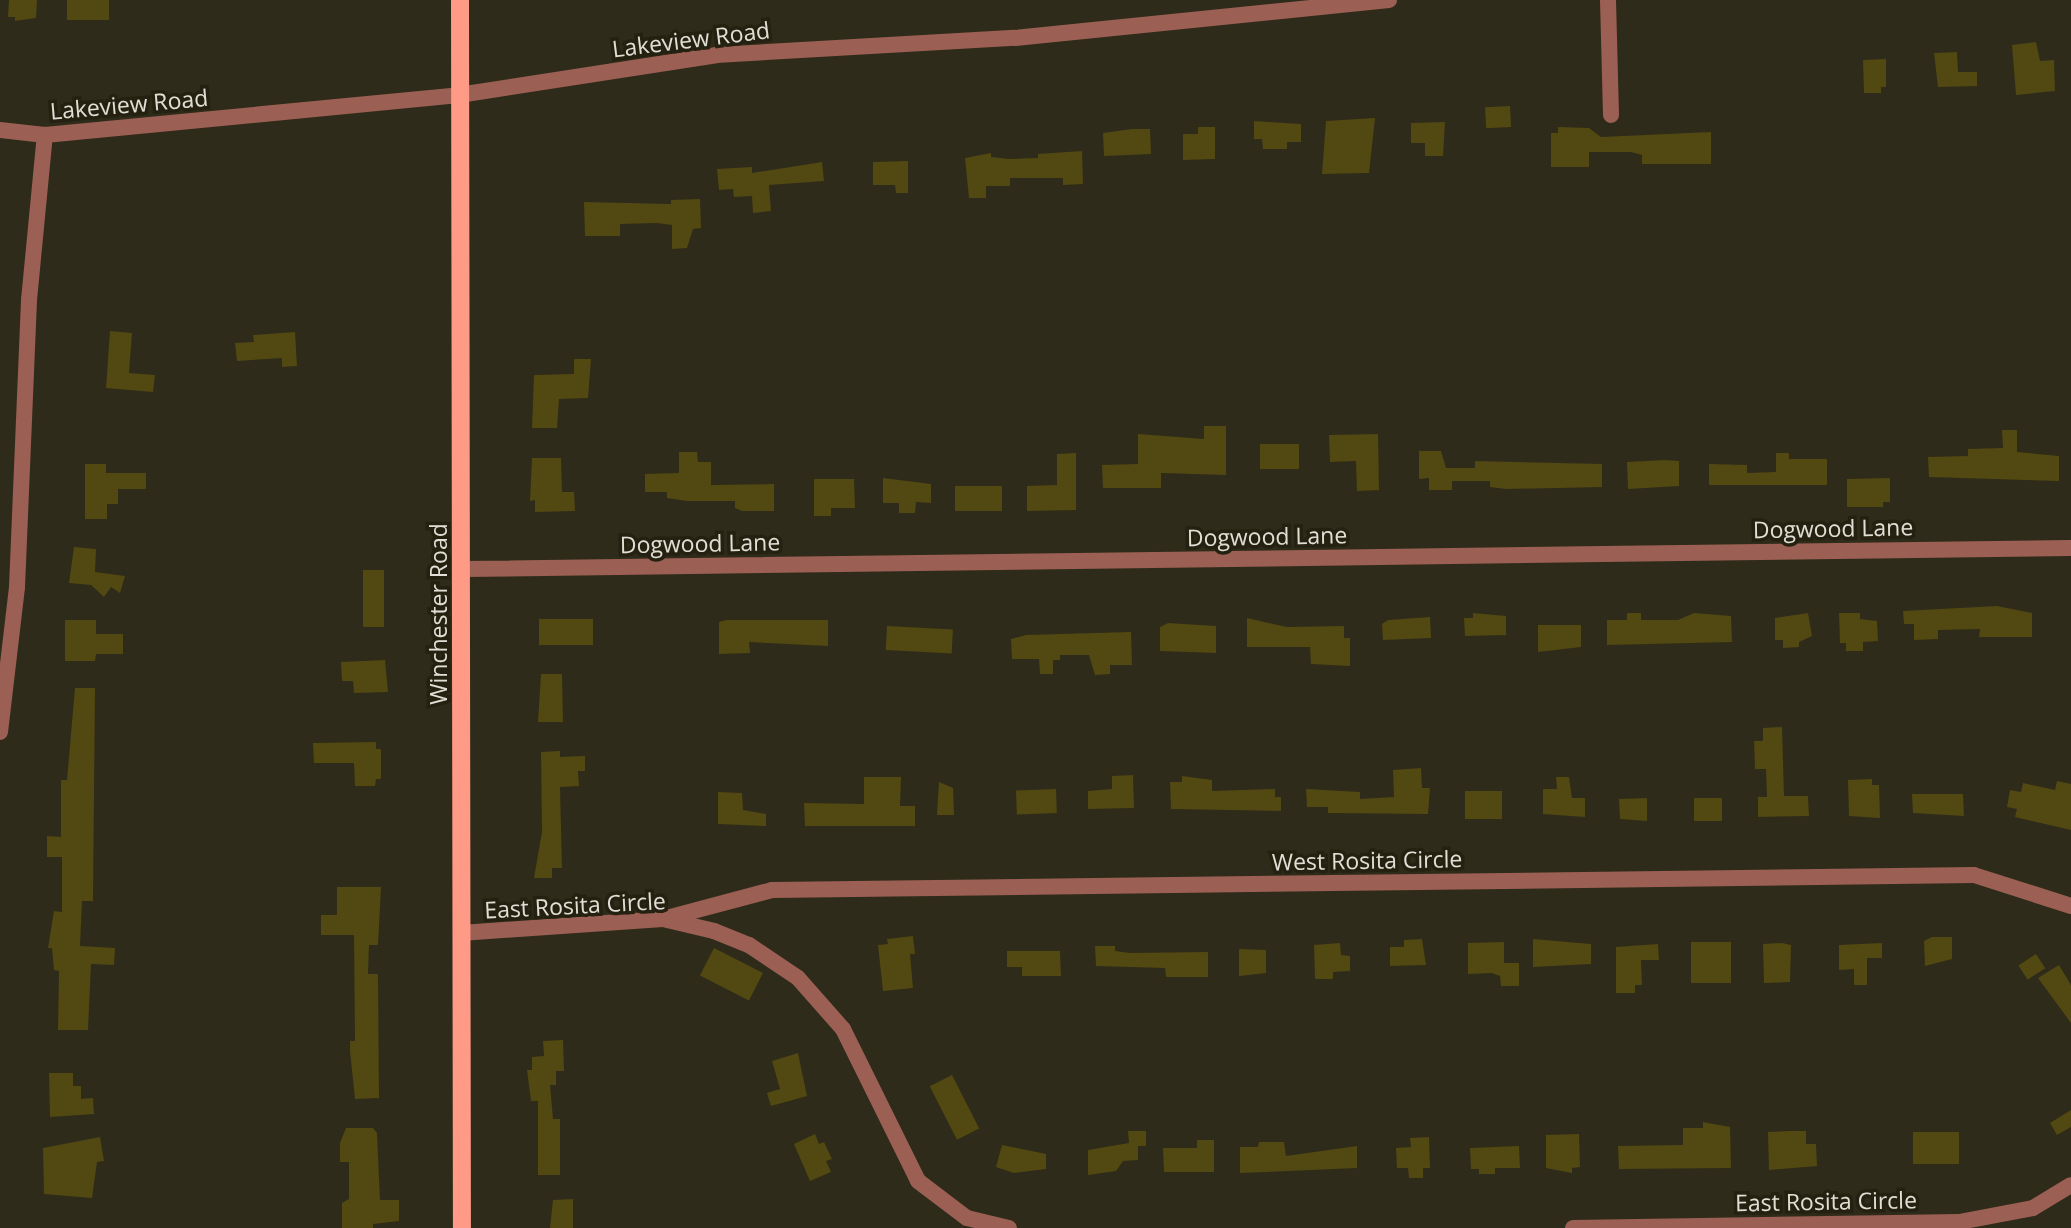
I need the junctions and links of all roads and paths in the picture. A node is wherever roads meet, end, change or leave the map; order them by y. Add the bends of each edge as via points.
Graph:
1 (460, 0) edge
2 (1390, 0) edge
3 (1608, 0) edge
4 (459, 95) junction
5 (1611, 115) dead end
6 (0, 130) edge
7 (45, 135) junction
8 (2071, 548) edge
9 (463, 569) junction
10 (0, 732) edge
11 (2071, 906) edge
12 (663, 919) junction
13 (461, 933) junction
14 (2071, 1185) edge
15 (462, 1228) edge
16 (1009, 1228) edge
17 (1573, 1228) edge

1 - 4 main road, Winchester Road
2 - 4 street, Lakeview Road via 1016,38 716,55
3 - 5 street
4 - 7 street, Lakeview Road
4 - 9 main road, Winchester Road
6 - 7 street, Lakeview Road
7 - 10 street via 29,300 17,587
8 - 9 street, Dogwood Lane
9 - 13 main road, Winchester Road
11 - 12 street, West Rosita Circle via 1974,875 772,890
12 - 13 street, East Rosita Circle
12 - 16 street, East Rosita Circle via 749,945 798,978 843,1029 918,1181 967,1218
13 - 15 main road, Winchester Road
14 - 17 street, East Rosita Circle via 2033,1208 1959,1222

